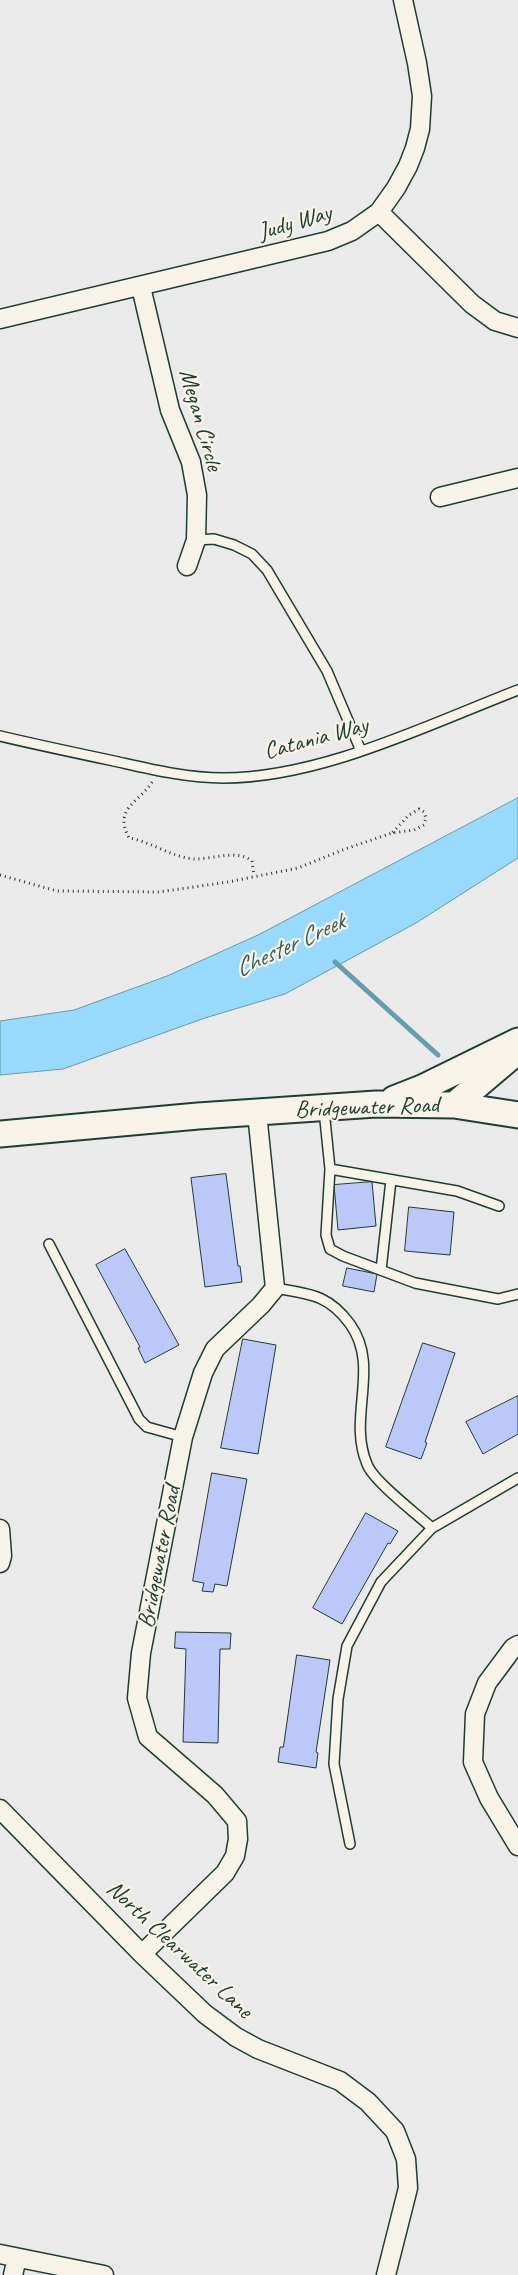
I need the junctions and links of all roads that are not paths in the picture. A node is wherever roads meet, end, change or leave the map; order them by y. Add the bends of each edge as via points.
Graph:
1 (403, 0) edge
2 (379, 212) junction
3 (141, 287) junction
4 (0, 319) edge
5 (518, 328) edge
6 (518, 478) edge
7 (440, 497) dead end
8 (196, 540) junction
9 (187, 566) dead end
10 (518, 690) edge
11 (0, 736) edge
12 (361, 751) junction
13 (518, 1041) edge
14 (518, 1051) edge
15 (376, 1104) junction
16 (454, 1105) junction
17 (323, 1108) junction
18 (257, 1112) junction
19 (518, 1115) edge
20 (0, 1134) edge
21 (330, 1169) junction
22 (391, 1180) junction
23 (499, 1206) dead end
24 (49, 1244) dead end
25 (381, 1270) junction
26 (274, 1288) junction
27 (518, 1294) edge
28 (183, 1437) junction
29 (518, 1478) edge
30 (432, 1528) junction
31 (0, 1529) edge
32 (0, 1563) edge
33 (518, 1645) edge
34 (0, 1808) edge
35 (350, 1844) dead end
36 (518, 1846) edge
37 (142, 1954) junction
38 (8, 2256) edge
39 (13, 2275) edge
40 (104, 2275) edge
41 (386, 2275) edge

1 - 2 street, Judy Way via 418,63 422,96 420,129 408,166
2 - 3 street, Judy Way via 352,231 328,241
2 - 5 street via 472,304 495,321
3 - 4 street, Judy Way
3 - 8 street, Megan Circle via 170,410 191,462 196,494
6 - 7 street
8 - 9 street, Megan Circle
8 - 12 lane via 214,539 234,545 252,554 267,570 327,671
10 - 12 lane, Catania Way
11 - 12 lane, Catania Way via 159,771 222,778 301,769
13 - 15 street via 422,1088
14 - 16 street, Bridgewater Road
15 - 16 street, Bridgewater Road
15 - 17 street, Bridgewater Road
16 - 19 street
17 - 18 street, Bridgewater Road
17 - 21 lane
18 - 20 street, Bridgewater Road
18 - 26 street
21 - 22 lane
21 - 25 lane via 326,1235 330,1249
22 - 23 lane via 457,1191
22 - 25 lane
24 - 28 lane via 139,1419 147,1427
25 - 27 lane via 415,1283 498,1299
26 - 28 street, Bridgewater Road via 215,1349
26 - 30 lane via 321,1297 335,1306 357,1335 363,1352 364,1374 359,1424 361,1449 368,1467
28 - 37 street, Bridgewater Road via 140,1653 137,1698 148,1737 214,1795 237,1821 238,1840 235,1856 226,1873
29 - 30 lane
30 - 35 lane via 381,1582 347,1646 338,1699 334,1764
31 - 32 street
33 - 36 street via 487,1683 475,1714 472,1762
34 - 37 street, North Clearwater Lane
37 - 41 street, North Clearwater Lane via 206,2014 236,2037 340,2081 368,2102 395,2131 406,2159 408,2188
38 - 39 street
38 - 40 street

